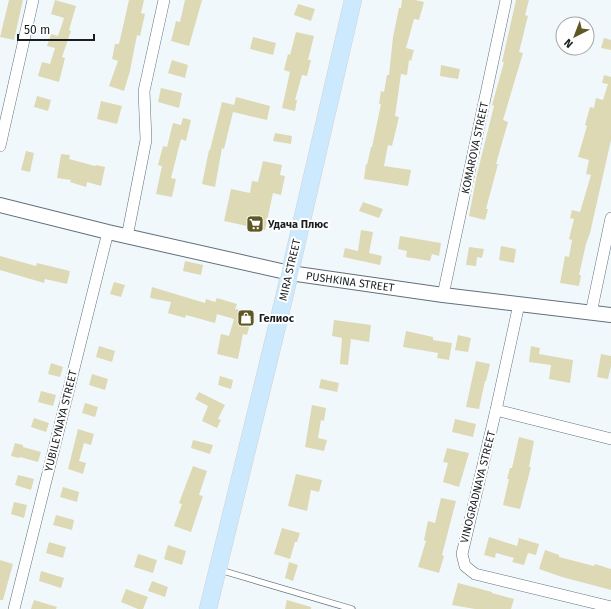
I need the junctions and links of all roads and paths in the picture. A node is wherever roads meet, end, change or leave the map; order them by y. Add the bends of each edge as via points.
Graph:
1 (33, 0) edge
2 (164, 0) edge
3 (353, 0) edge
4 (506, 0) edge
5 (0, 146) edge
6 (0, 206) edge
7 (611, 218) edge
8 (108, 232) junction
9 (128, 236) junction
10 (290, 273) junction
11 (443, 295) junction
12 (519, 304) junction
13 (591, 313) junction
14 (611, 316) edge
15 (496, 410) junction
16 (611, 439) edge
17 (218, 570) junction
18 (611, 608) edge
19 (14, 609) edge
20 (208, 609) edge
21 (352, 609) edge

1 - 5 street
2 - 9 street via 144,91 146,140
3 - 10 main road, MIRA STREET
4 - 11 street, KOMAROVA STREET
6 - 8 street, PUSHKINA STREET
7 - 13 street
8 - 9 street, PUSHKINA STREET
8 - 19 street, YUBILEYNAYA STREET
9 - 10 street, PUSHKINA STREET
10 - 11 street, PUSHKINA STREET
10 - 17 main road, MIRA STREET
11 - 12 street, PUSHKINA STREET
12 - 13 street, PUSHKINA STREET
12 - 15 street, VINOGRADNAYA STREET
13 - 14 street, PUSHKINA STREET
15 - 16 street
15 - 18 street, VINOGRADNAYA STREET via 462,554 464,566 475,574
17 - 20 main road, MIRA STREET
17 - 21 lane

